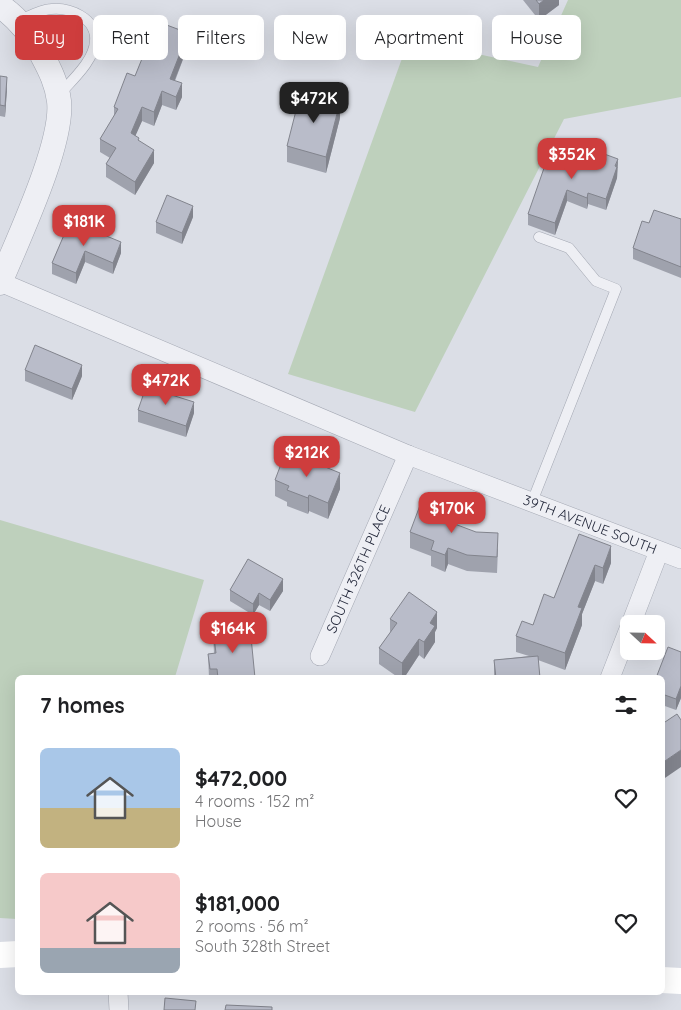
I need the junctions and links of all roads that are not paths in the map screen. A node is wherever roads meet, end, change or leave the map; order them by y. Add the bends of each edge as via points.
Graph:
1 (8, 14) edge
2 (58, 96) junction
3 (539, 237) dead end
4 (0, 282) edge
5 (408, 455) junction
6 (532, 502) junction
7 (659, 550) junction
8 (681, 559) edge
9 (634, 615) edge
10 (620, 652) edge
11 (320, 656) dead end
12 (611, 675) edge
13 (15, 954) edge
14 (0, 955) edge
15 (665, 980) edge
16 (681, 981) edge
17 (118, 995) edge
18 (119, 1010) edge

1 - 2 street via 35,41 56,81
1 - 2 lane via 62,9 78,14 93,27 96,40 92,53
2 - 4 street via 58,125 49,161
3 - 6 lane via 569,248 596,280 616,289
4 - 5 street, 39TH AVENUE SOUTH
5 - 6 street, 39TH AVENUE SOUTH
5 - 11 street, SOUTH 326TH PLACE
6 - 7 street, 39TH AVENUE SOUTH
7 - 8 street, 39TH AVENUE SOUTH
7 - 9 street
10 - 12 street
13 - 14 main road
15 - 16 main road
17 - 18 street

